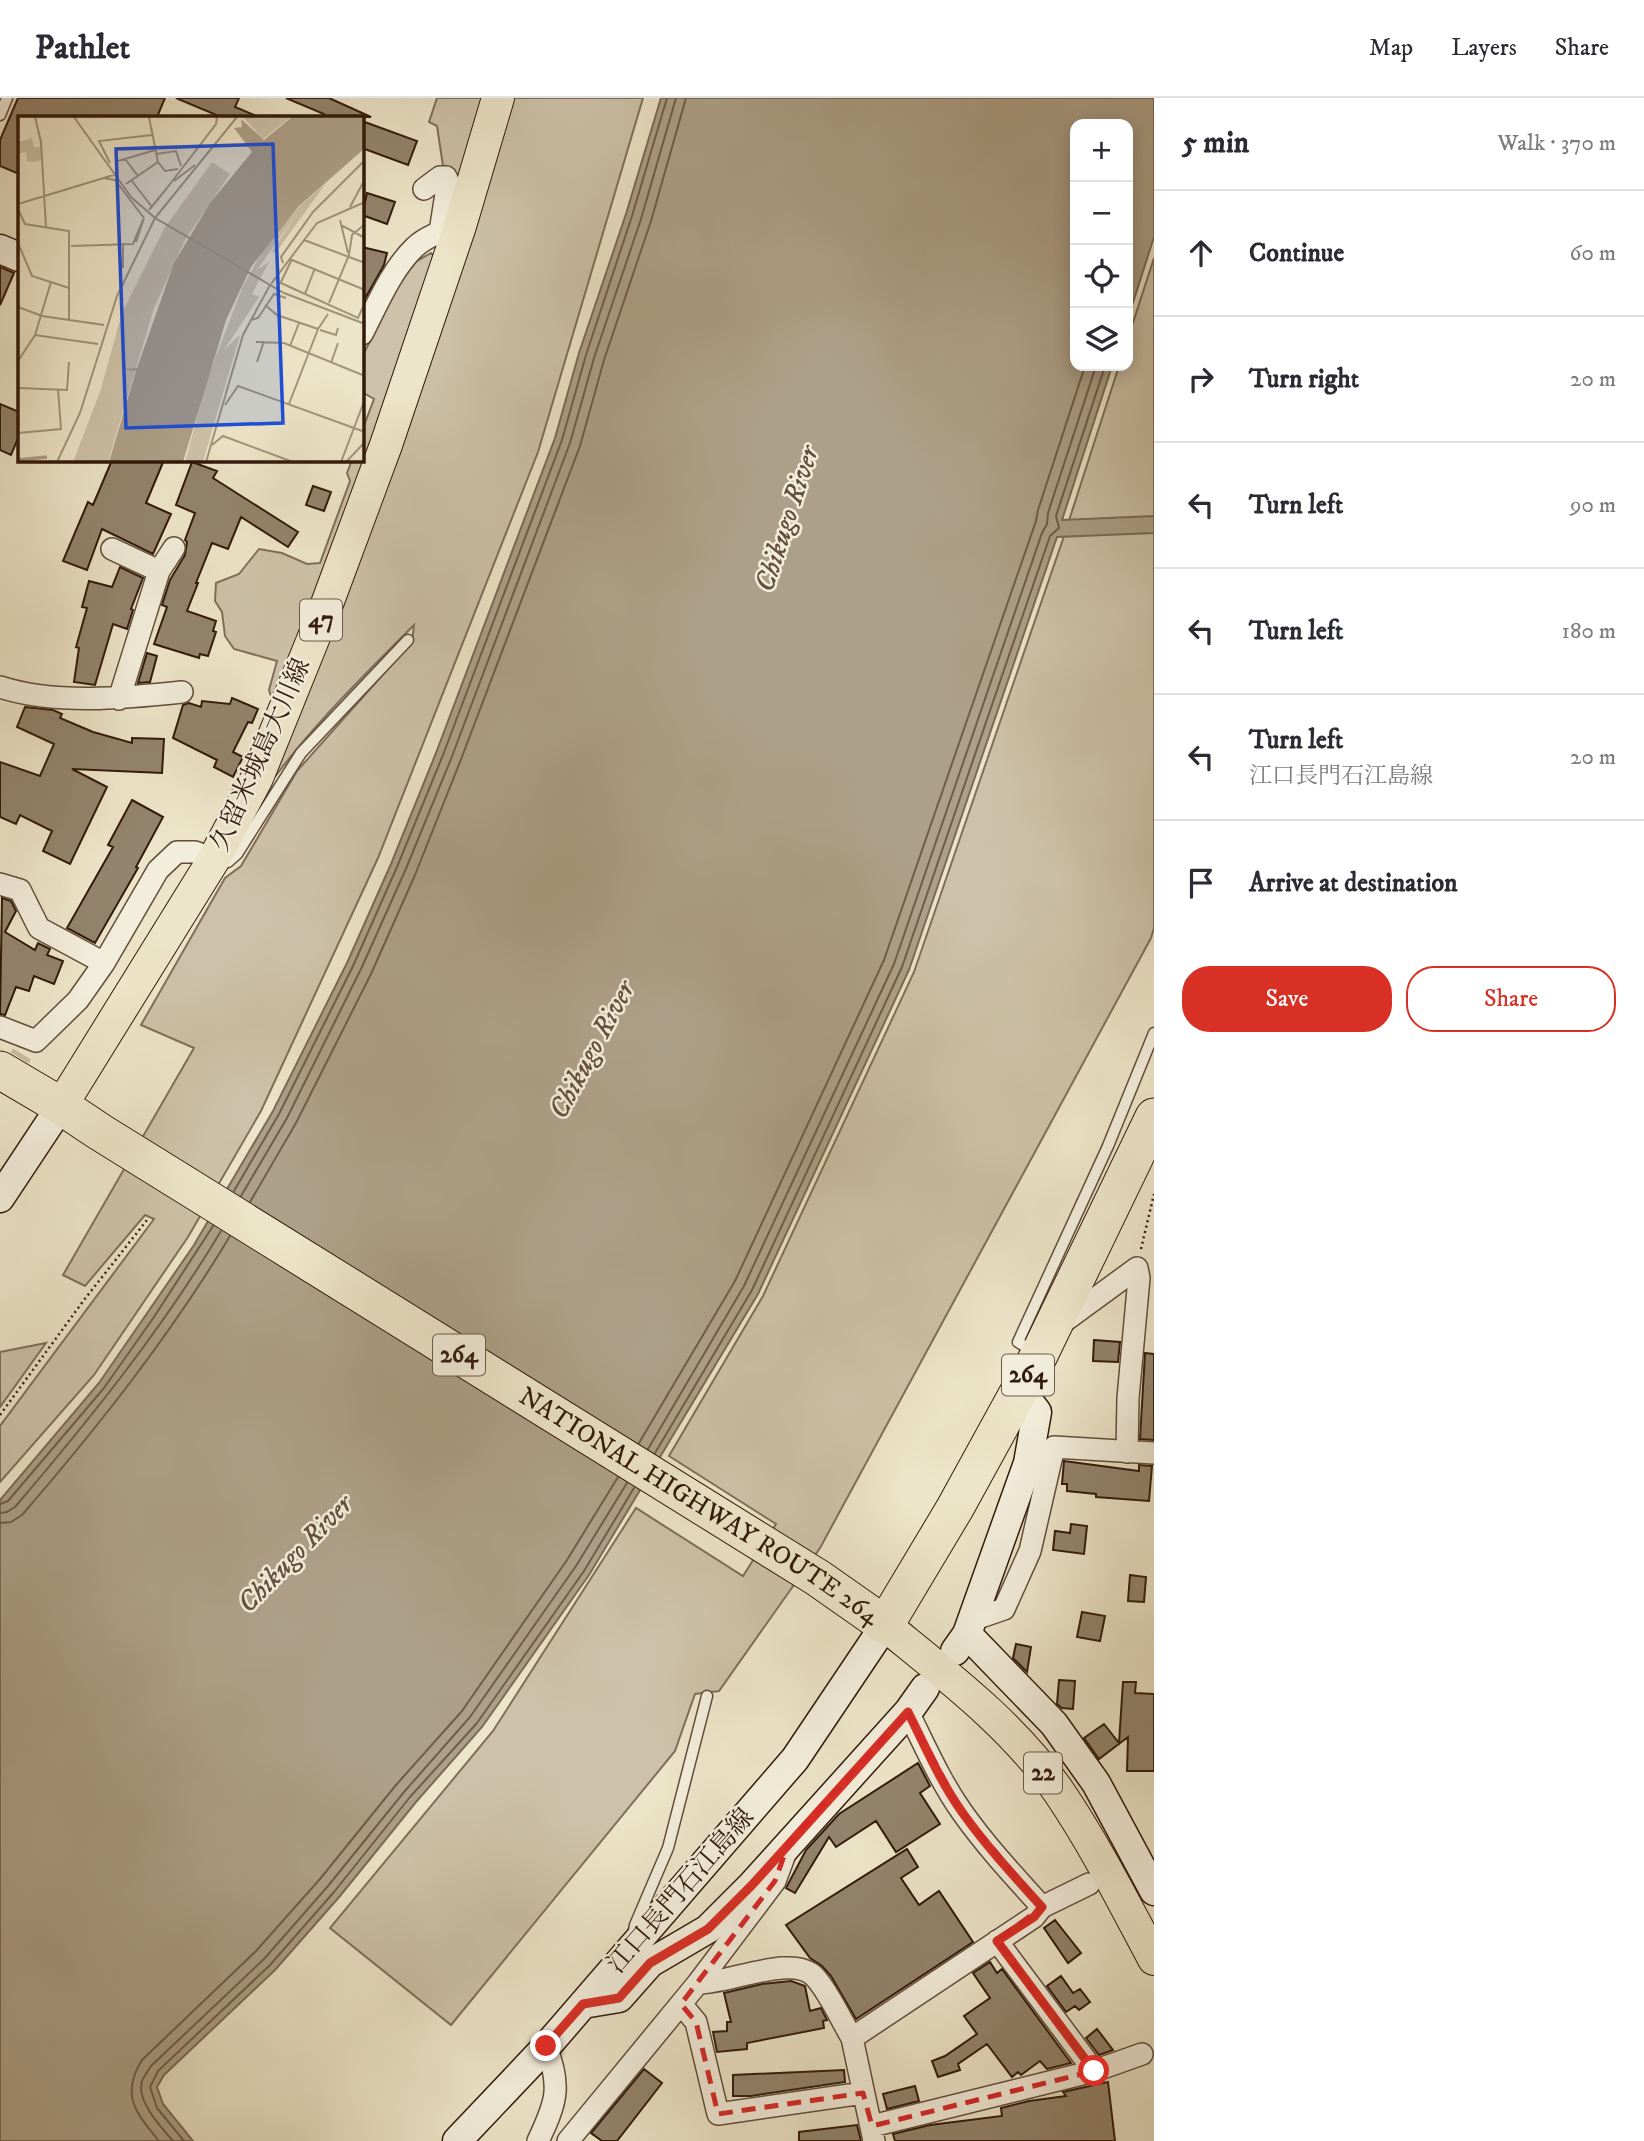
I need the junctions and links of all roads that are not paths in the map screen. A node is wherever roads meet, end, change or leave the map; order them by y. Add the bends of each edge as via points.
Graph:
1 (7, 98) edge
2 (498, 98) edge
3 (0, 116) edge
4 (424, 189) dead end
5 (450, 229) junction
6 (0, 249) edge
7 (18, 257) edge
8 (364, 330) edge
9 (174, 548) dead end
10 (112, 549) dead end
11 (159, 571) junction
12 (408, 640) dead end
13 (0, 687) edge
14 (182, 692) dead end
15 (119, 699) junction
16 (214, 859) junction
17 (0, 884) edge
18 (104, 962) junction
19 (0, 1027) edge
20 (1154, 1033) edge
21 (20, 1055) edge
22 (61, 1105) junction
23 (1154, 1116) edge
24 (0, 1198) edge
25 (1045, 1343) junction
26 (1020, 1390) junction
27 (1127, 1452) junction
28 (1154, 1453) edge
29 (885, 1625) junction
30 (965, 1635) junction
31 (925, 1688) dead end
32 (707, 1696) dead end
33 (908, 1712) junction
34 (789, 1842) junction
35 (1089, 1884) dead end
36 (1154, 1891) edge
37 (1042, 1907) junction
38 (997, 1941) junction
39 (632, 1948) junction
40 (1154, 1959) edge
41 (698, 1983) junction
42 (583, 2004) junction
43 (681, 2004) junction
44 (852, 2038) junction
45 (546, 2046) junction
46 (1142, 2054) dead end
47 (1094, 2071) junction
48 (863, 2093) junction
49 (873, 2134) edge
50 (457, 2141) edge
51 (538, 2141) edge
52 (569, 2141) edge

1 - 3 lane
2 - 5 main road, 久留米城島大川線 / 47
4 - 5 street via 446,177
5 - 8 street via 415,247 393,275
5 - 16 main road, 久留米城島大川線 / 47 via 386,446 324,612 257,778
6 - 7 street
9 - 11 street
10 - 11 street
11 - 15 street
12 - 16 lane via 301,753 237,854 228,862
13 - 15 street
14 - 15 street
16 - 18 street via 177,852 158,870
16 - 22 main road, 久留米城島大川線 / 47
17 - 18 street via 20,890 39,928
18 - 21 street via 78,1000
19 - 21 street
20 - 25 lane via 1018,1342
21 - 22 highway, 264
22 - 24 street
22 - 29 highway, NATIONAL HIGHWAY ROUTE 264 / 264 via 818,1578
23 - 25 highway, NATIONAL HIGHWAY ROUTE 264 / 264
25 - 26 highway, NATIONAL HIGHWAY ROUTE 264 / 264
25 - 27 street via 1137,1268
26 - 29 highway, NATIONAL HIGHWAY ROUTE 264 / 264
26 - 30 street via 1037,1412 1028,1463
27 - 28 street
27 - 30 street via 1054,1447 1030,1551 1004,1609
29 - 39 street, 江口長門石江島線 via 795,1759
29 - 40 main road, 22 via 1011,1734 1058,1790
30 - 36 street via 1054,1724 1097,1783 1131,1864
31 - 33 street
32 - 39 lane via 668,1848 635,1925
33 - 34 street
33 - 37 street via 961,1811
34 - 41 street via 775,1881
34 - 42 street via 708,1929 650,1963 619,1998
35 - 37 street
37 - 38 street
38 - 44 street
38 - 47 street
39 - 42 street, 江口長門石江島線
41 - 43 street
41 - 44 street via 779,1968 799,1969 813,1975
42 - 45 street, 江口長門石江島線
43 - 48 street via 696,2022 718,2114
43 - 52 street
44 - 48 street
45 - 50 street, 江口長門石江島線
45 - 51 street via 555,2069 556,2091
46 - 47 street
47 - 49 street
48 - 49 street

